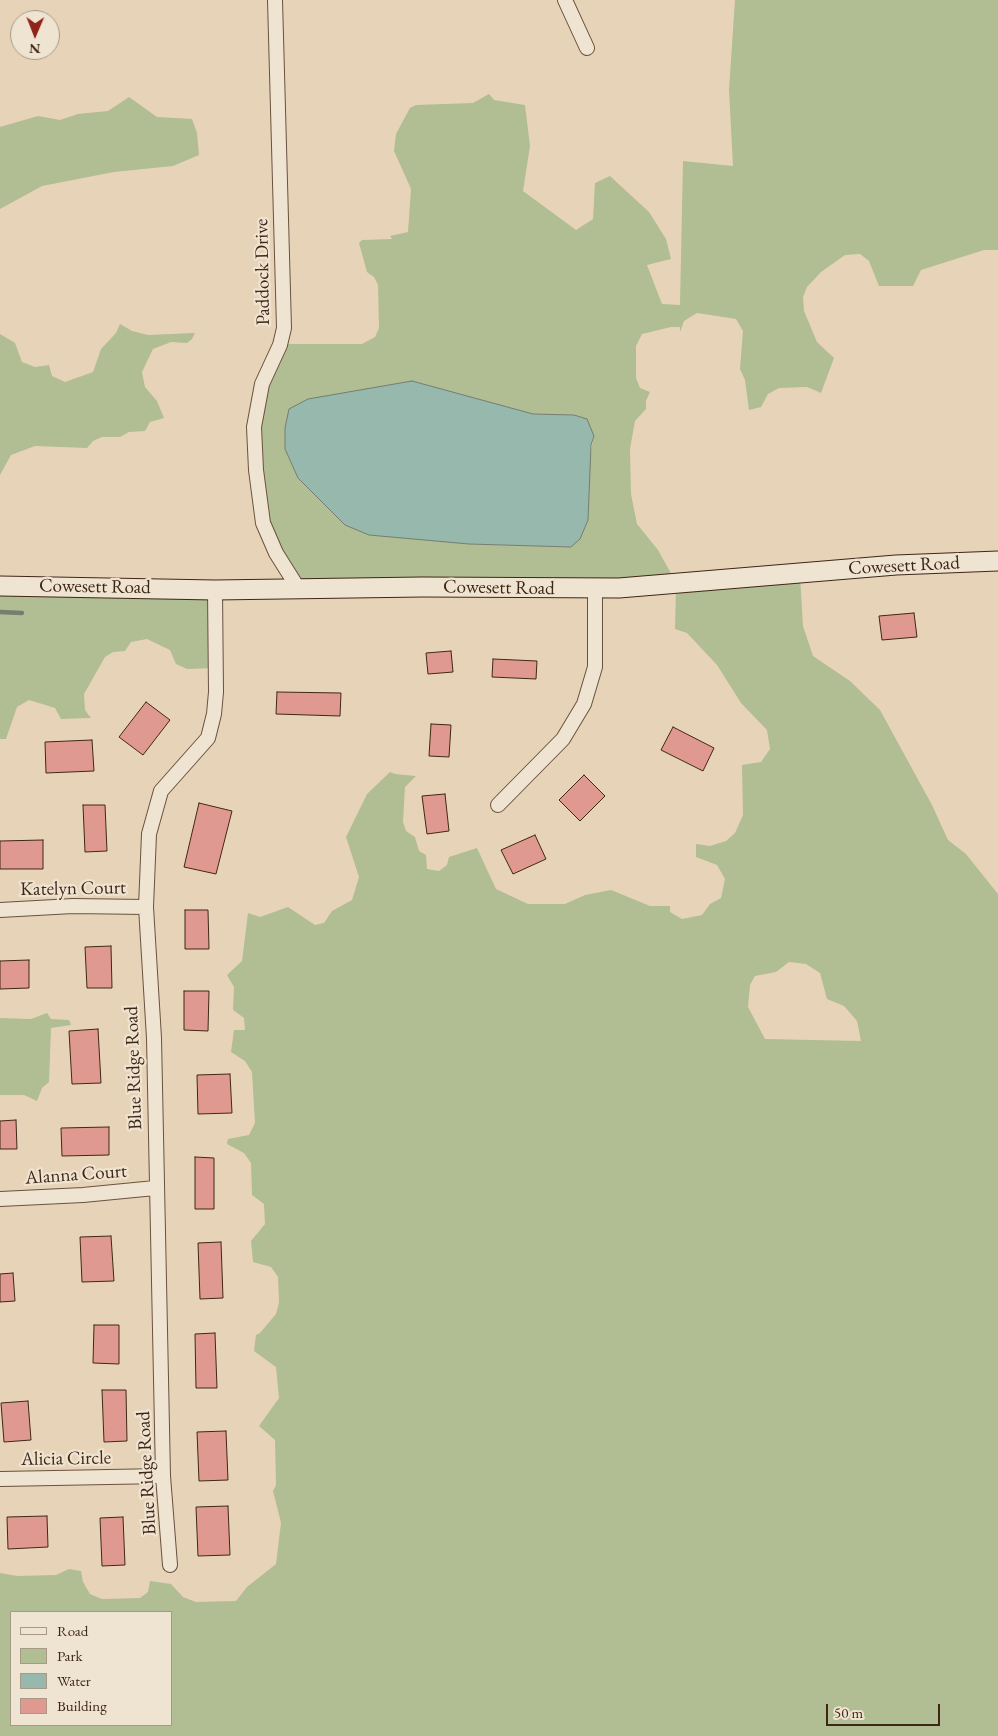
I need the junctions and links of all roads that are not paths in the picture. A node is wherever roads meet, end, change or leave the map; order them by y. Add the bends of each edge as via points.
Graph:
1 (275, 0) edge
2 (565, 0) edge
3 (587, 48) dead end
4 (998, 561) edge
5 (0, 586) edge
6 (298, 588) junction
7 (594, 588) junction
8 (215, 590) junction
9 (498, 805) dead end
10 (146, 907) junction
11 (0, 910) edge
12 (155, 1188) junction
13 (0, 1199) edge
14 (163, 1476) junction
15 (0, 1479) edge
16 (170, 1565) dead end

1 - 6 street, Paddock Drive via 284,328 262,384 254,427 263,523 276,553
2 - 3 street
4 - 7 main road, Cowesett Road
5 - 8 main road, Cowesett Road
6 - 7 main road, Cowesett Road
6 - 8 main road, Cowesett Road
7 - 9 street via 595,667 584,704 563,739
8 - 10 street, Blue Ridge Road via 214,714 208,738 161,792 149,834
10 - 11 street, Katelyn Court
10 - 12 street, Blue Ridge Road via 154,1038
12 - 13 street, Alanna Court
12 - 14 street, Blue Ridge Road
14 - 15 street, Alicia Circle
14 - 16 street, Blue Ridge Road

